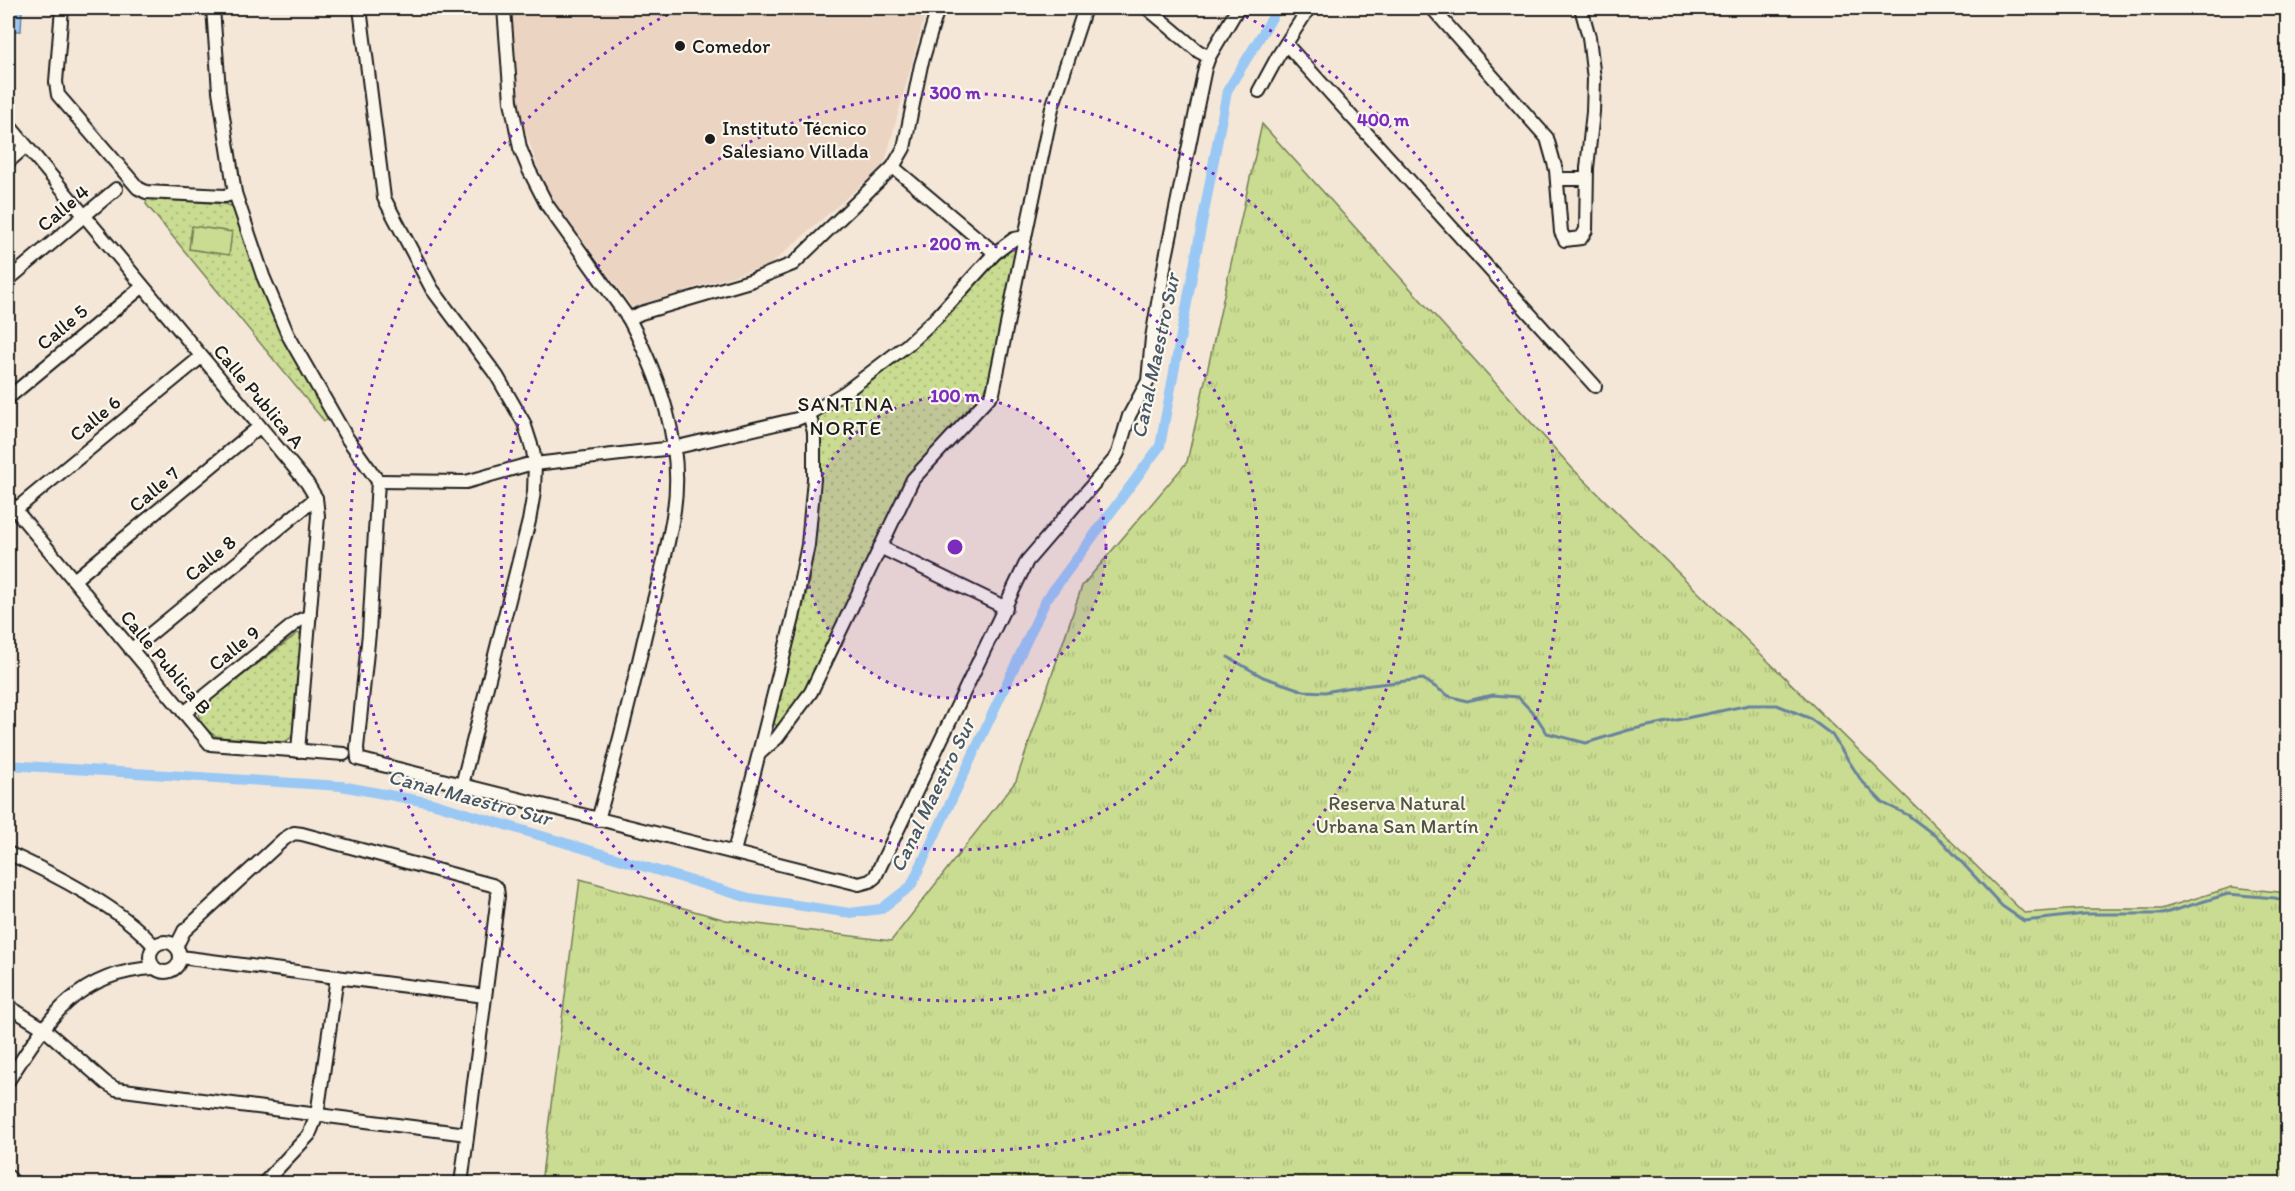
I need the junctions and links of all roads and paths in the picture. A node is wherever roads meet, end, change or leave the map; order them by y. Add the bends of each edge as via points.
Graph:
1 (62, 8) edge
2 (213, 8) edge
3 (360, 8) edge
4 (504, 8) edge
5 (938, 8) edge
6 (1085, 8) edge
7 (1147, 8) edge
8 (1238, 8) edge
9 (1310, 8) edge
10 (1432, 8) edge
11 (1581, 8) edge
12 (1286, 44) junction
13 (1209, 57) junction
14 (1259, 91) dead end
15 (8, 124) edge
16 (26, 146) junction
17 (8, 162) edge
18 (893, 167) junction
19 (1557, 179) junction
20 (1586, 179) junction
21 (116, 189) dead end
22 (236, 193) junction
23 (84, 217) junction
24 (1025, 237) junction
25 (995, 254) junction
26 (8, 280) edge
27 (142, 287) junction
28 (629, 319) junction
29 (201, 357) junction
30 (1594, 386) dead end
31 (8, 398) edge
32 (810, 414) junction
33 (259, 427) junction
34 (673, 448) junction
35 (535, 463) junction
36 (378, 481) junction
37 (315, 498) junction
38 (11, 506) edge
39 (880, 547) junction
40 (74, 580) junction
41 (1006, 608) junction
42 (310, 616) junction
43 (131, 650) junction
44 (184, 713) junction
45 (298, 751) junction
46 (760, 753) junction
47 (344, 754) dead end
48 (462, 785) junction
49 (598, 820) junction
50 (735, 852) junction
51 (8, 853) edge
52 (154, 946) junction
53 (178, 952) junction
54 (154, 968) junction
55 (337, 977) junction
56 (485, 996) junction
57 (8, 1006) edge
58 (43, 1028) junction
59 (8, 1081) edge
60 (317, 1115) junction
61 (467, 1134) junction
62 (8, 1176) edge
63 (15, 1184) edge
64 (263, 1184) edge
65 (461, 1184) edge

1 - 22 street via 58,95 132,184 146,192 225,196
2 - 22 street via 219,91
3 - 35 street via 384,198 432,289 513,402 529,436
4 - 28 street via 511,101 528,171 547,205
5 - 18 street via 921,65 904,148
6 - 24 street via 1052,108
7 - 13 street
8 - 13 street
9 - 12 street
10 - 19 street via 1547,138
11 - 20 street via 1594,79
12 - 14 street
12 - 30 street
13 - 41 street via 1165,261 1150,376 1129,416 1114,460 1031,556
15 - 16 street, Calle Publica A
16 - 17 street
16 - 23 street, Calle Publica A
18 - 25 street
18 - 28 street via 793,264
19 - 20 street
19 - 20 street via 1561,232 1565,240 1571,241 1581,238 1586,230
21 - 23 street, Calle 4
22 - 36 street via 263,276 288,335 347,438
23 - 26 street, Calle 4
23 - 27 street, Calle Publica A
24 - 25 street via 1014,239
24 - 39 street via 995,389 918,472
25 - 32 street via 907,345
27 - 29 street, Calle Publica A
27 - 31 street, Calle 5
28 - 34 street via 659,382
29 - 33 street, Calle Publica A
29 - 38 street, Calle 6
32 - 34 street
32 - 46 street via 814,432 814,496 808,545
33 - 37 street, Calle Publica A via 307,483
33 - 40 street, Calle 7
34 - 35 street
34 - 49 street via 672,525
35 - 36 street via 466,482
35 - 48 street via 529,521
36 - 48 street via 357,756 361,762
37 - 42 street, Calle Publica A via 318,516
37 - 43 street, Calle 8
38 - 40 street, Calle Publica B
39 - 41 street
39 - 46 street via 811,692 777,738
40 - 43 street, Calle Publica B
41 - 50 street via 875,877 859,884
42 - 44 street, Calle 9 via 298,621
42 - 45 street, Calle Publica A
43 - 44 street, Calle Publica B
44 - 45 street, Calle Publica B via 210,744
45 - 47 street, Calle Publica B
46 - 50 street
48 - 49 street
49 - 50 street
51 - 52 street via 107,908
52 - 53 street via 163,942
52 - 54 street via 150,960
53 - 54 street via 173,970 163,973
53 - 55 street
53 - 56 street via 184,931 284,839 294,833 302,834 497,888
54 - 58 street via 119,973 93,984 59,1008
55 - 56 street
55 - 60 street
56 - 61 street
57 - 58 street
58 - 59 street
58 - 60 street via 116,1089
60 - 61 street
60 - 64 street via 309,1135
61 - 65 street
62 - 63 street

